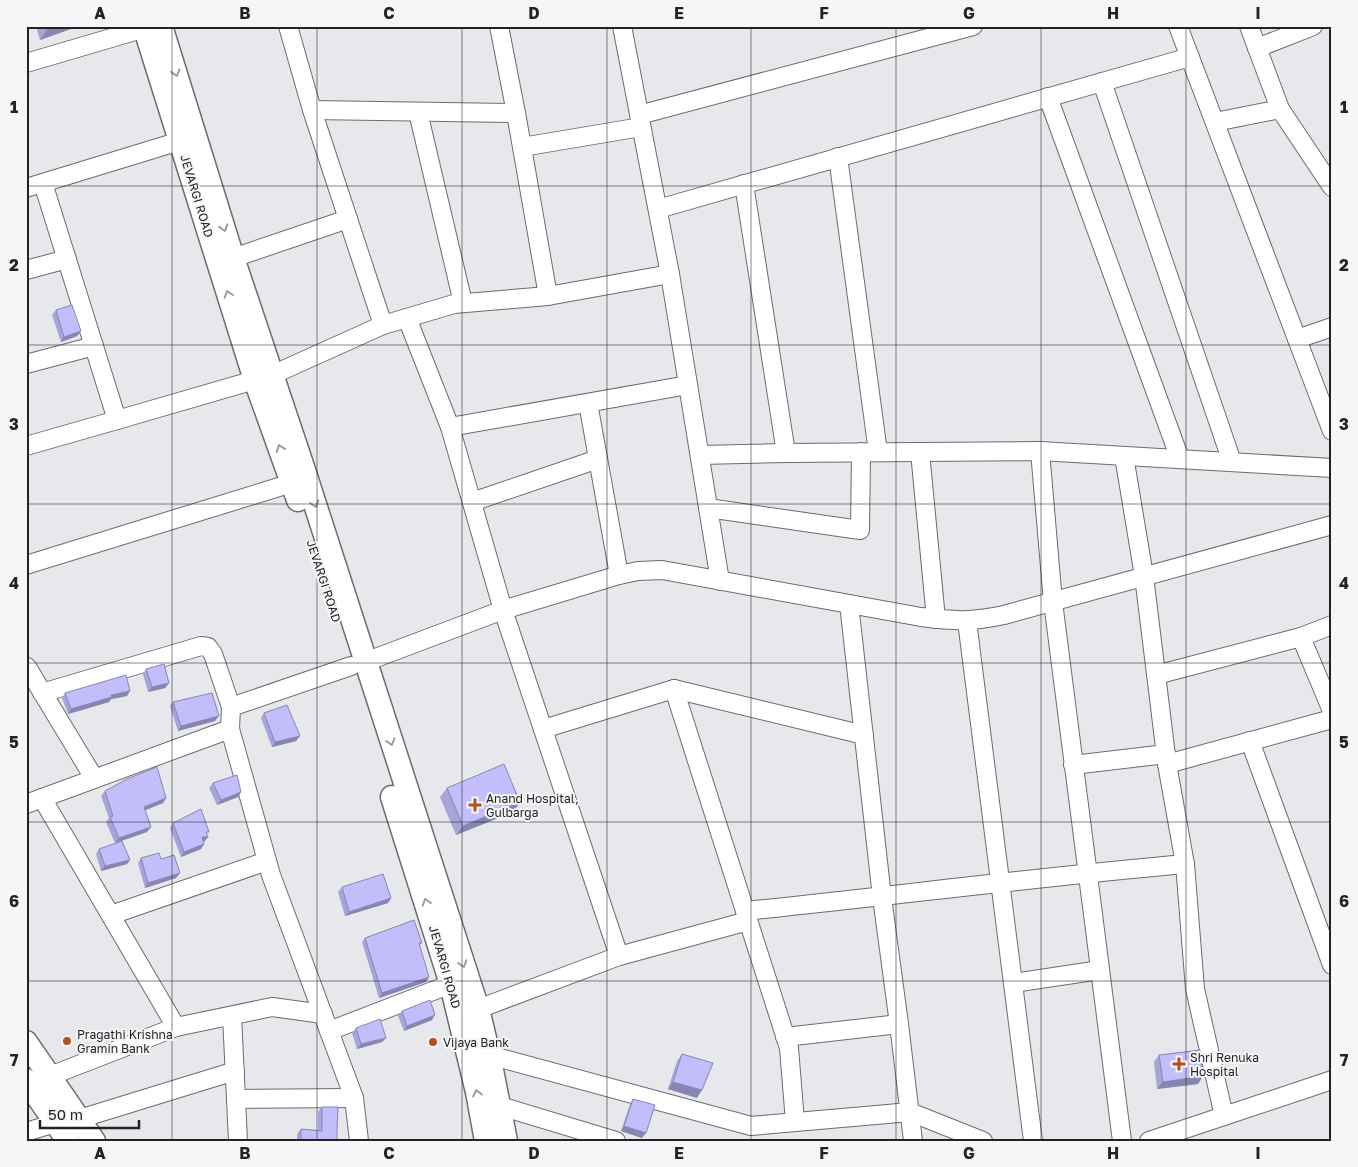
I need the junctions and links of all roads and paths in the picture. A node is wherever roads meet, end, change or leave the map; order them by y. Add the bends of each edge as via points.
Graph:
1 (288, 26) edge
2 (499, 26) edge
3 (973, 26) edge
4 (1178, 26) edge
5 (1249, 26) edge
6 (1313, 26) edge
7 (151, 27) edge
8 (621, 27) edge
9 (1258, 48) junction
10 (1190, 57) junction
11 (26, 63) edge
12 (1102, 82) junction
13 (1048, 97) junction
14 (1280, 109) junction
15 (312, 110) junction
16 (418, 112) junction
17 (516, 113) junction
18 (640, 121) junction
19 (1214, 122) junction
20 (180, 141) junction
21 (522, 147) junction
22 (838, 158) junction
23 (43, 184) junction
24 (744, 184) junction
25 (1332, 187) edge
26 (26, 188) edge
27 (658, 209) junction
28 (348, 219) junction
29 (234, 258) junction
30 (67, 259) junction
31 (26, 270) edge
32 (670, 274) junction
33 (548, 296) junction
34 (464, 303) junction
35 (407, 318) junction
36 (383, 324) junction
37 (1332, 327) edge
38 (1297, 339) junction
39 (94, 346) junction
40 (26, 364) edge
41 (264, 378) junction
42 (688, 385) junction
43 (588, 403) junction
44 (117, 420) junction
45 (450, 427) junction
46 (1332, 430) edge
47 (26, 446) edge
48 (1040, 451) junction
49 (870, 452) junction
50 (920, 452) junction
51 (786, 453) junction
52 (700, 455) junction
53 (1124, 456) junction
54 (598, 459) junction
55 (1180, 459) junction
56 (1232, 462) junction
57 (1332, 468) edge
58 (292, 484) junction
59 (472, 502) junction
60 (708, 508) junction
61 (1332, 525) edge
62 (26, 565) edge
63 (619, 575) junction
64 (1144, 576) junction
65 (720, 581) junction
66 (1053, 602) junction
67 (848, 604) junction
68 (503, 610) junction
69 (936, 619) junction
70 (967, 621) junction
71 (1332, 626) edge
72 (1301, 637) junction
73 (358, 664) junction
74 (26, 667) edge
75 (1156, 675) junction
76 (674, 689) junction
77 (42, 693) junction
78 (231, 707) junction
79 (1332, 711) edge
80 (1332, 719) edge
81 (230, 729) junction
82 (543, 729) junction
83 (864, 735) junction
84 (1250, 741) junction
85 (1166, 759) junction
86 (1074, 765) junction
87 (94, 778) junction
88 (34, 801) edge
89 (267, 861) junction
90 (1185, 864) junction
91 (1087, 872) junction
92 (1000, 882) junction
93 (882, 897) junction
94 (111, 915) junction
95 (746, 916) junction
96 (619, 956) junction
97 (1332, 965) edge
98 (1100, 970) junction
99 (1013, 983) junction
100 (451, 984) junction
101 (478, 1009) junction
102 (232, 1016) junction
103 (326, 1022) junction
104 (899, 1024) junction
105 (176, 1027) junction
106 (785, 1037) junction
107 (26, 1042) edge
108 (489, 1055) junction
109 (234, 1071) junction
110 (50, 1076) junction
111 (26, 1080) edge
112 (1332, 1080) edge
113 (354, 1098) junction
114 (236, 1099) junction
115 (500, 1106) junction
116 (910, 1112) junction
117 (1224, 1116) junction
118 (79, 1118) junction
119 (795, 1122) junction
120 (26, 1132) edge
121 (61, 1132) edge
122 (94, 1141) edge
123 (238, 1141) edge
124 (359, 1141) edge
125 (486, 1141) edge
126 (506, 1141) edge
127 (616, 1141) edge
128 (913, 1141) edge
129 (983, 1141) edge
130 (1033, 1141) edge
131 (1122, 1141) edge
132 (1149, 1141) edge

1 - 15 street
2 - 17 street
3 - 18 street
4 - 10 street
5 - 9 street
6 - 9 street
7 - 11 street
7 - 20 main road, JEVARGI ROAD
7 -> 29 main road
8 - 18 street
9 - 14 street
10 - 12 street
10 - 19 street
12 - 13 street
12 - 56 street
13 - 22 street
13 - 55 street
14 - 19 street
14 - 25 street
15 - 16 street
15 - 28 street
16 - 17 street
16 - 34 street
17 - 21 street
18 - 21 street
18 - 27 street
19 - 38 street
20 - 23 street
41 -> 20 main road, JEVARGI ROAD
21 - 33 street
22 - 24 street
22 - 49 street
23 - 26 street
23 - 30 street
24 - 27 street
24 - 51 street
27 - 32 street
28 - 29 street
28 - 36 street
29 - 41 main road
30 - 31 street
30 - 39 street
32 - 33 street
32 - 42 street
33 - 34 street
34 - 35 street
35 - 36 street
35 - 45 street
36 - 41 street
37 - 38 street
38 - 46 street
39 - 40 street
39 - 44 street
41 - 44 street
58 -> 41 main road, JEVARGI ROAD
41 -> 73 main road via 303,467
42 - 43 street
42 - 52 street
43 - 45 street
43 - 54 street
44 - 47 street
45 - 59 street
48 - 50 street
48 - 53 street
48 - 66 street
49 - 50 street
49 - 51 street
49 - 60 street via 860,530
50 - 69 street
51 - 52 street
52 - 60 street
53 - 55 street
53 - 64 street
54 - 59 street
54 - 63 street
55 - 56 street
56 - 57 street
58 - 62 street
58 - 73 main road, JEVARGI ROAD
59 - 68 street
60 - 65 street
61 - 64 street
63 - 65 street via 662,570
63 - 68 street
64 - 66 street
64 - 75 street
65 - 67 street
66 - 70 street
66 - 86 street
67 - 69 street
67 - 83 street
68 - 73 street
68 - 82 street
69 - 70 street
70 - 92 street
71 - 72 street
72 - 75 street
72 - 79 street
73 - 78 street
100 -> 73 main road, JEVARGI ROAD
73 -> 101 main road
74 - 77 street
75 - 85 street
76 - 82 street
76 - 83 street
76 - 95 street
77 - 78 street via 201,646 208,647 213,654
77 - 87 street
78 - 81 street
80 - 84 street
81 - 87 street
81 - 89 street
82 - 96 street
83 - 93 street
84 - 85 street
84 - 97 street
85 - 86 street
85 - 90 street
86 - 91 street
87 - 88 street
88 - 94 street
89 - 94 street
89 - 103 street
90 - 91 street
90 - 117 street via 1195,989
91 - 92 street
91 - 98 street
92 - 93 street
92 - 99 street
93 - 95 street
93 - 104 street
94 - 105 street
95 - 96 street
95 - 106 street
96 - 101 street
98 - 99 street
98 - 131 street
99 - 130 street
100 - 103 street
125 -> 100 main road, JEVARGI ROAD
101 - 108 main road
102 - 103 street via 272,1007
102 - 105 street
102 - 109 street
103 - 113 street
104 - 106 street
104 - 116 street
105 - 110 street
106 - 119 street via 789,1048
107 - 110 main road
108 - 115 main road
108 - 119 street via 751,1126
109 - 114 street
109 - 118 street
110 - 118 main road
111 - 121 main road
112 - 117 street
113 - 114 street
113 - 124 street
114 - 123 street
115 - 126 main road
115 - 127 street
116 - 119 street
116 - 128 street
116 - 129 street
117 - 132 street
118 - 122 main road
120 - 121 street

